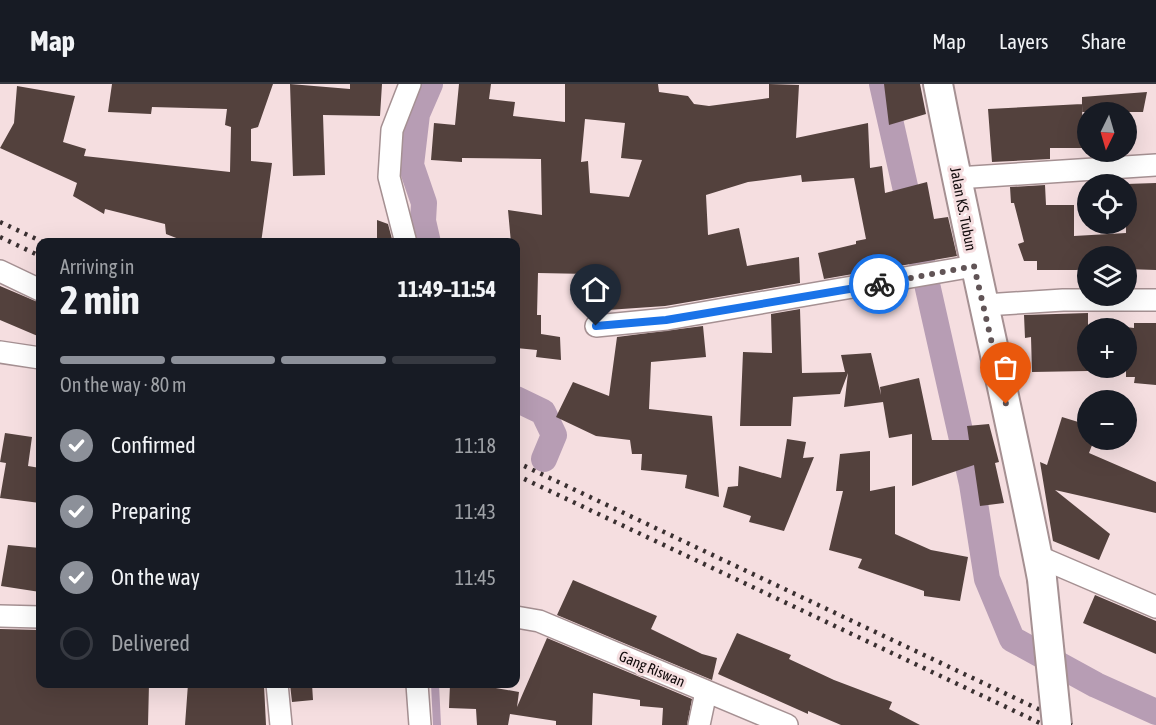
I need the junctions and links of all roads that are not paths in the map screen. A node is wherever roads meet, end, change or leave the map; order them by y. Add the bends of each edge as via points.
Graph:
1 (410, 84) edge
2 (938, 84) edge
3 (1156, 165) edge
4 (957, 178) junction
5 (405, 238) edge
6 (974, 266) junction
7 (0, 271) edge
8 (36, 288) edge
9 (1156, 300) edge
10 (984, 305) junction
11 (596, 326) dead end
12 (0, 352) edge
13 (36, 357) edge
14 (1039, 568) junction
15 (1156, 607) edge
16 (0, 616) edge
17 (36, 617) edge
18 (520, 618) edge
19 (277, 688) edge
20 (417, 688) edge
21 (706, 692) junction
22 (281, 725) edge
23 (420, 725) edge
24 (699, 725) edge
25 (786, 725) edge
26 (1057, 725) edge

1 - 5 street via 392,130 389,177
2 - 4 street, Jalan KS. Tubun
3 - 4 street
4 - 6 street, Jalan KS. Tubun
6 - 10 street, Jalan KS. Tubun
6 - 11 street via 666,320
7 - 8 street
9 - 10 street
10 - 14 street, Jalan KS. Tubun
12 - 13 street
14 - 15 street
14 - 26 street, Jalan KS. Tubun, bridge
16 - 17 street
18 - 21 street, Gang Riswan via 539,621
19 - 22 street
20 - 23 street
21 - 24 street
21 - 25 street, Gang Riswan

